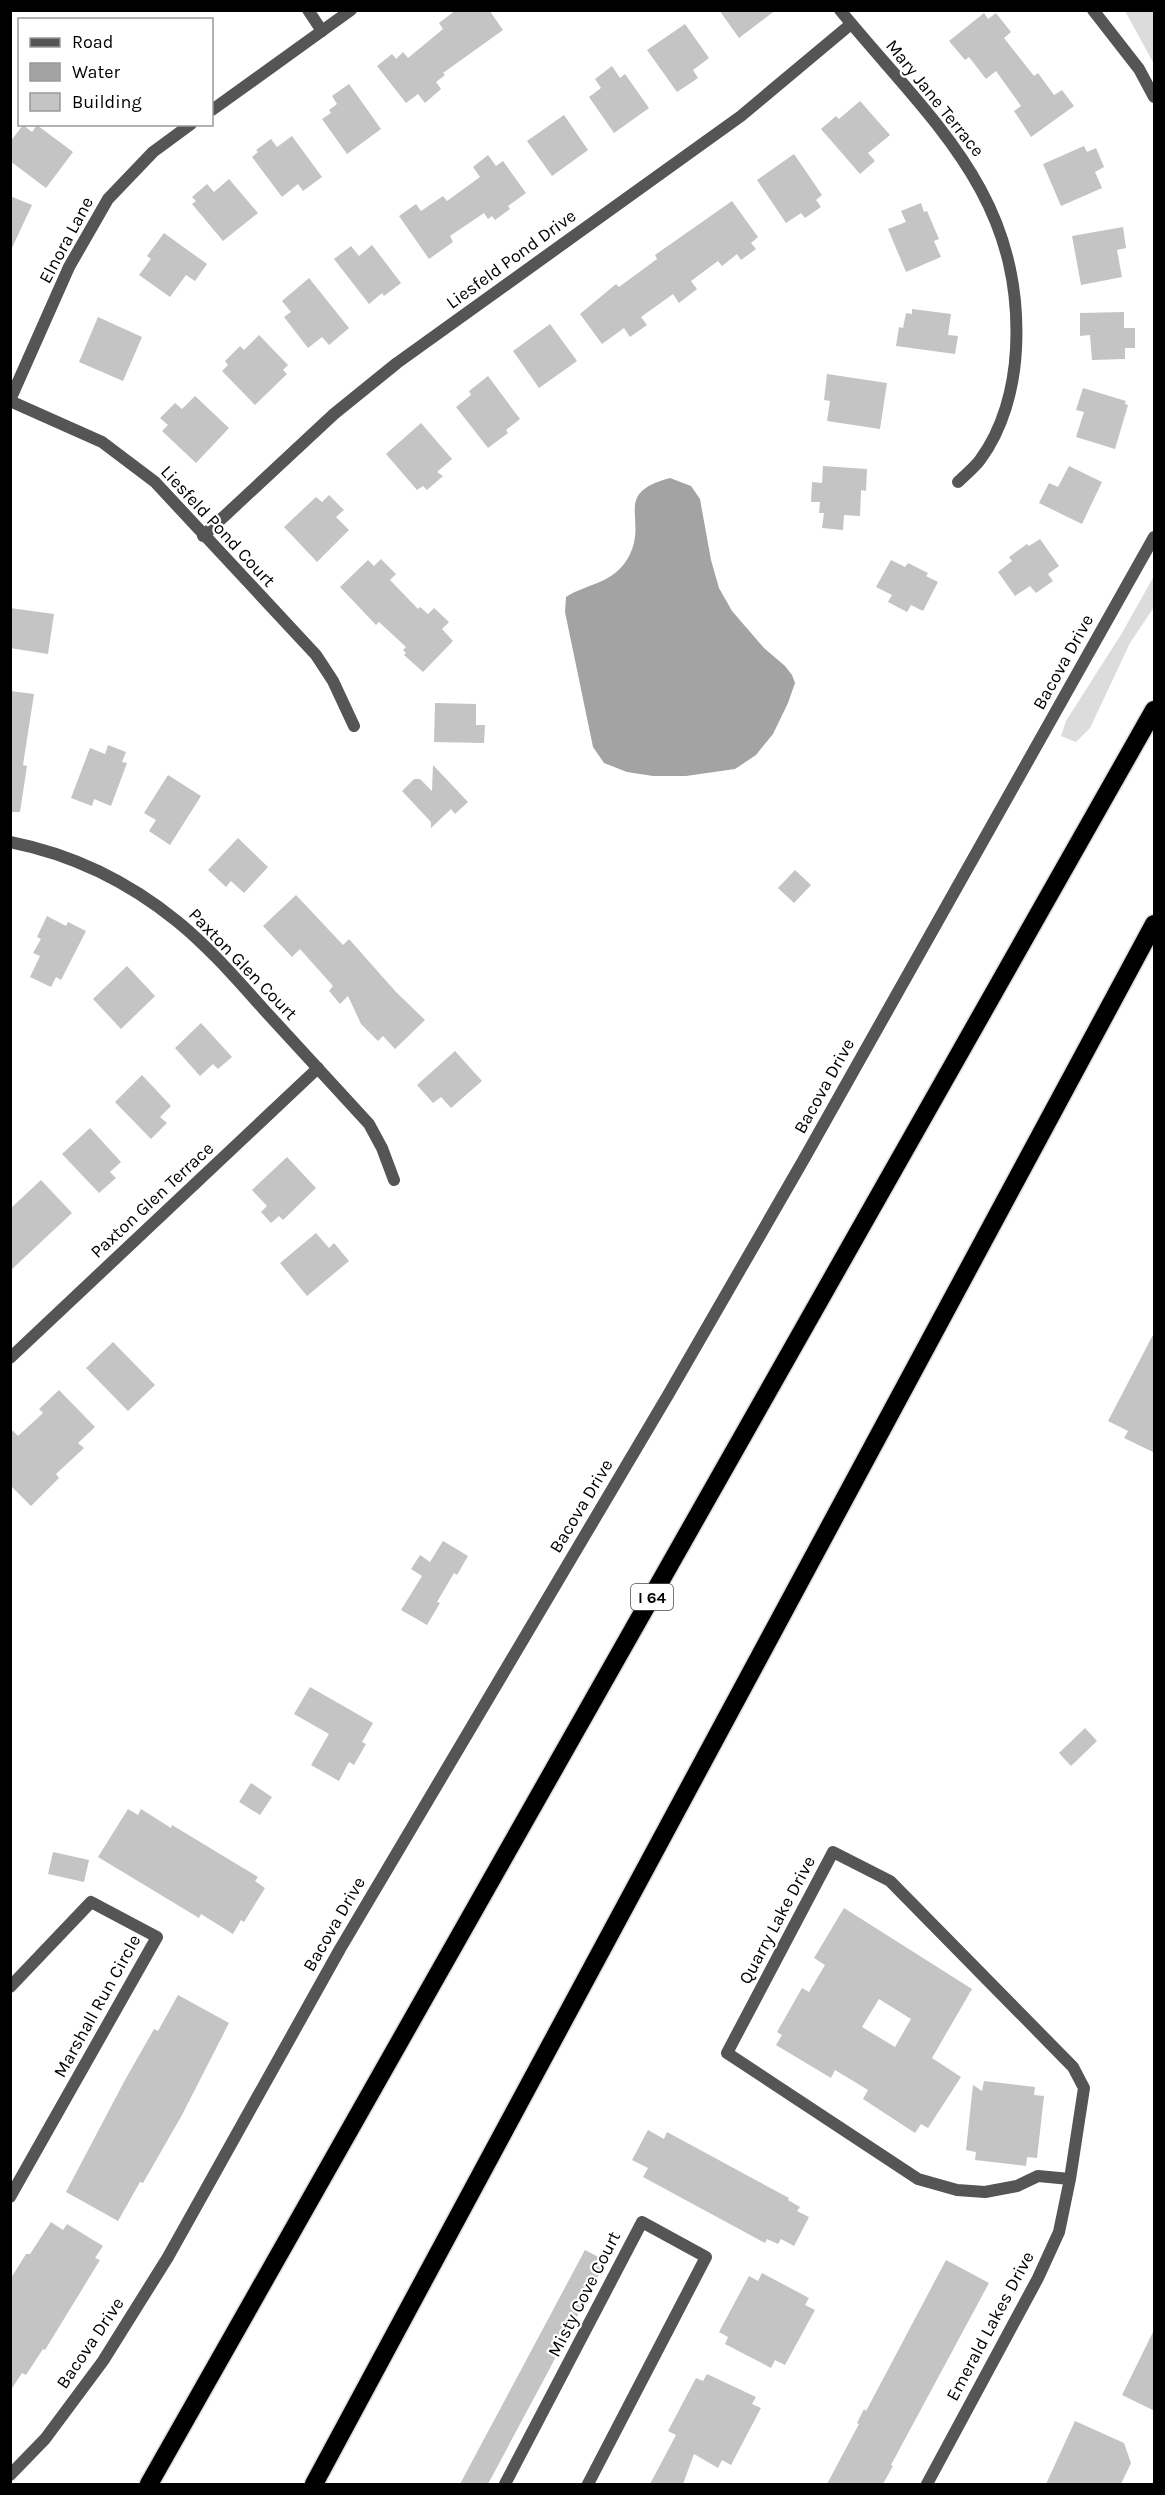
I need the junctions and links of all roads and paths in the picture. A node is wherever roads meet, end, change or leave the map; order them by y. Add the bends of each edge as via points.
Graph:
1 (308, 10) edge
2 (351, 10) edge
3 (840, 10) edge
4 (1094, 10) edge
5 (336, 15) edge
6 (851, 24) junction
7 (322, 31) junction
8 (1155, 97) edge
9 (213, 109) edge
10 (189, 126) edge
11 (10, 400) edge
12 (958, 483) dead end
13 (203, 536) junction
14 (1155, 537) edge
15 (1155, 710) edge
16 (354, 726) dead end
17 (10, 842) edge
18 (1155, 924) edge
19 (318, 1068) junction
20 (394, 1180) dead end
21 (10, 1358) edge
22 (10, 1987) edge
23 (1070, 2179) junction
24 (10, 2197) edge
25 (10, 2475) edge
26 (149, 2484) edge
27 (314, 2484) edge
28 (505, 2484) edge
29 (588, 2484) edge
30 (927, 2484) edge

1 - 7 street
2 - 5 street
3 - 6 street, Mary Jane Terrace
4 - 8 street
5 - 7 street
6 - 12 street, Mary Jane Terrace via 975,175 1006,247 1018,315 1012,385 994,436 979,461
6 - 13 street, Liesfeld Pond Drive via 741,116 397,363 334,414
7 - 9 street
10 - 11 street, Elnora Lane via 153,152 108,199 69,267
11 - 13 street, Liesfeld Pond Court via 102,442 155,482
13 - 16 street, Liesfeld Pond Court via 316,655
14 - 25 street, Bacova Drive via 804,1159 340,1949 168,2257 103,2361 45,2439
15 - 26 highway, I 64
17 - 19 street, Paxton Glen Court via 40,848 87,866 136,892 178,922
18 - 27 highway
19 - 20 street, Paxton Glen Court via 369,1124
19 - 21 street, Paxton Glen Terrace
22 - 24 street, Marshall Run Circle via 91,1902 157,1937
23 - 23 street, Quarry Lake Drive via 1038,2176 1017,2186 985,2192 957,2190 918,2179 727,2053 833,1852 891,1881 1073,2067 1084,2088
23 - 30 street, Emerald Lakes Drive via 1059,2232 1038,2277
28 - 29 street, Misty Cove Court via 642,2222 706,2257

